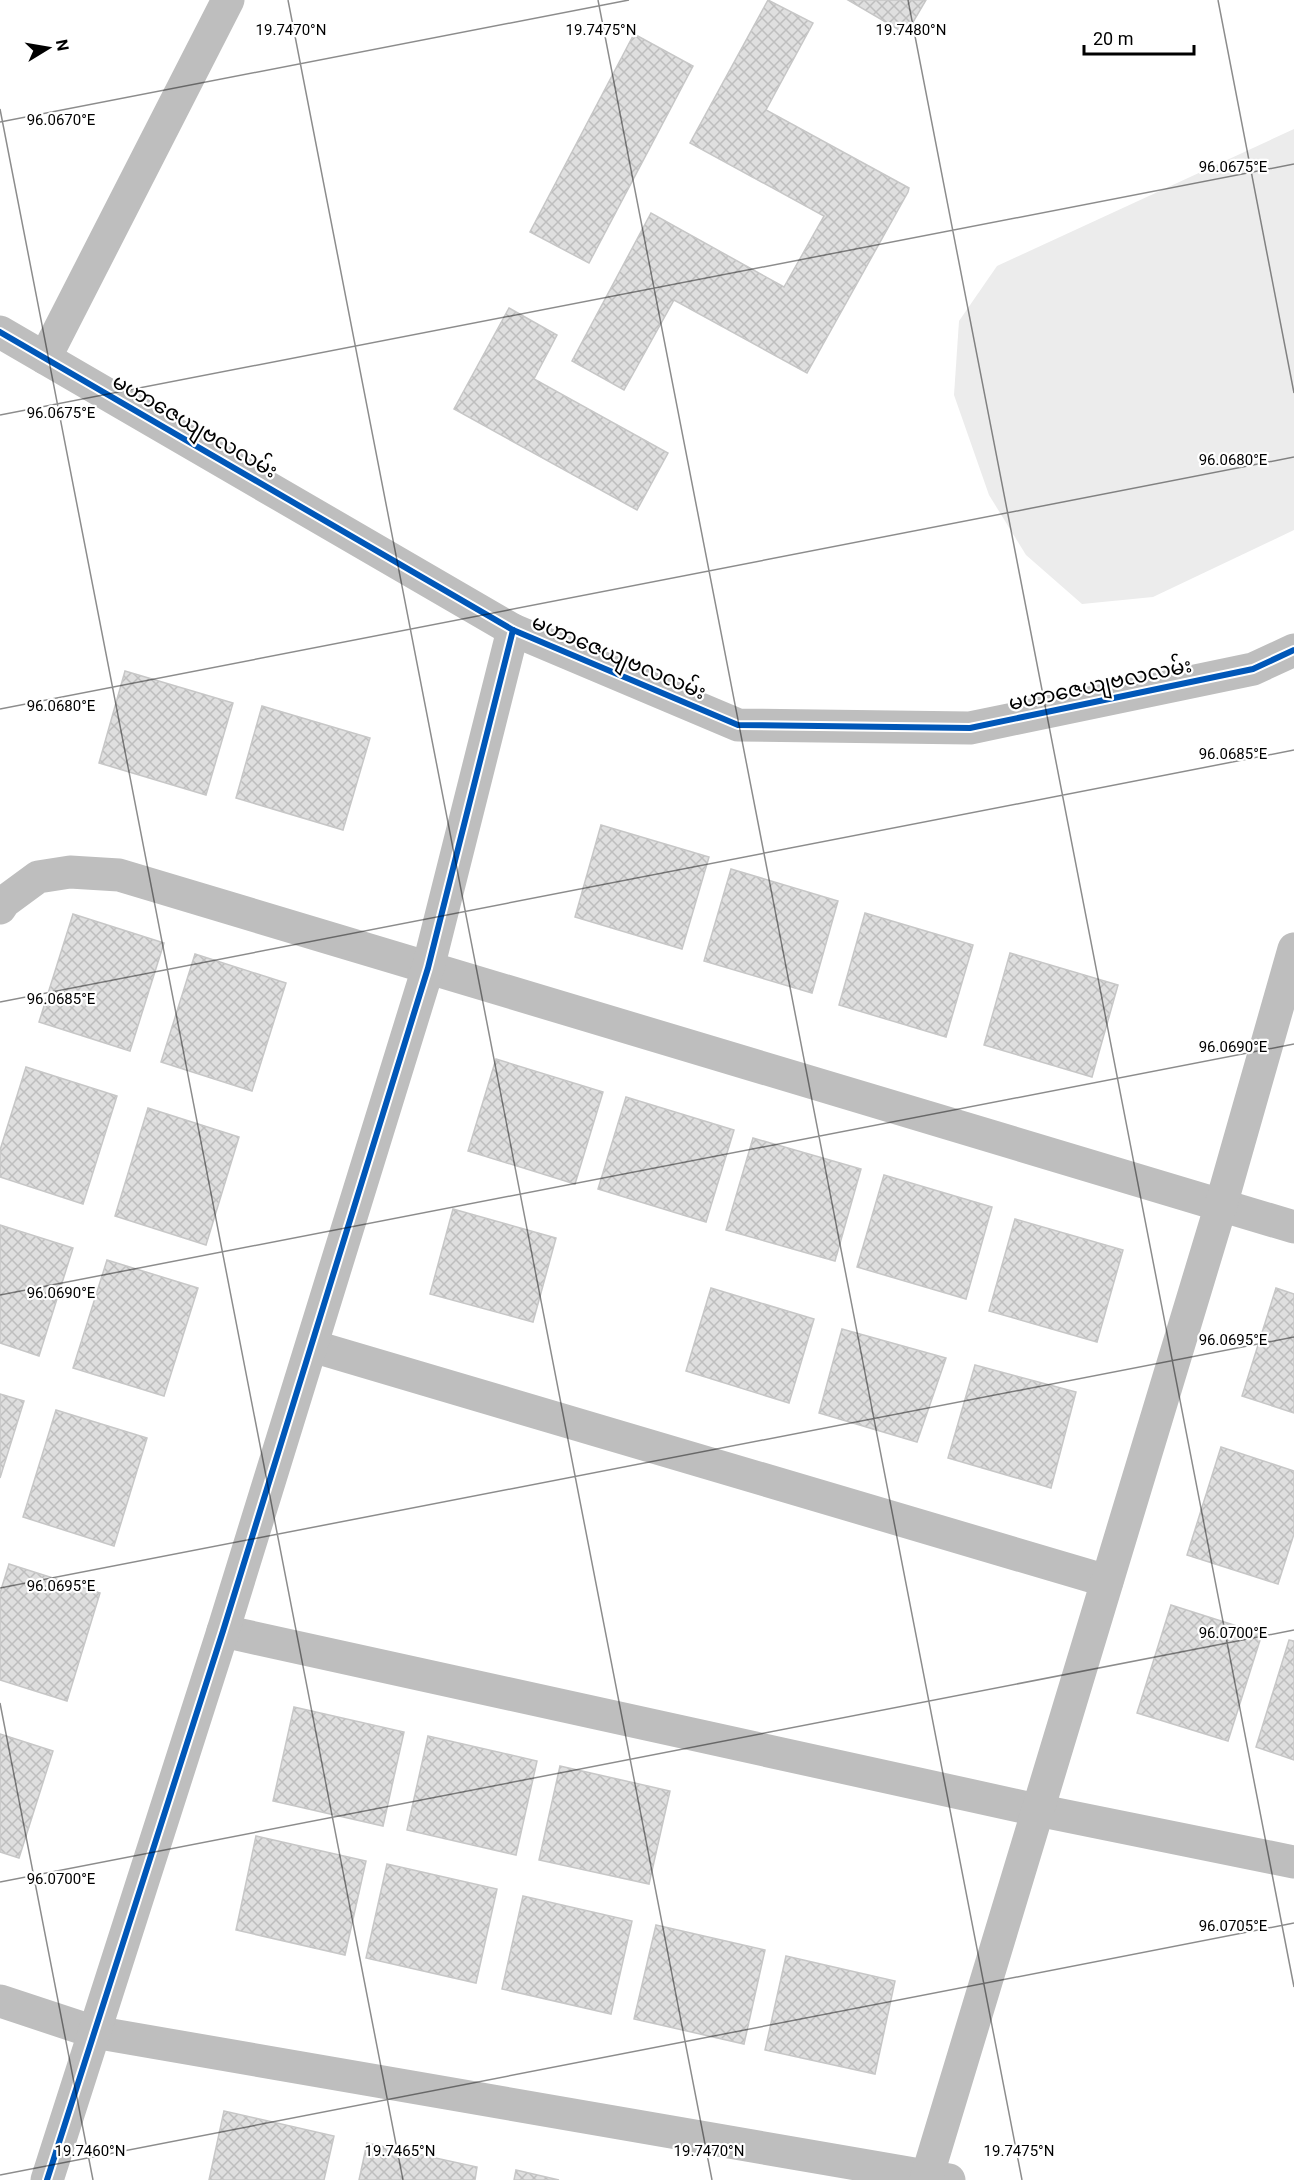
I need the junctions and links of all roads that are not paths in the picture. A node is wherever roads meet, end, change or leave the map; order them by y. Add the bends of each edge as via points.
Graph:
1 (228, 0) edge
2 (0, 332) edge
3 (45, 358) junction
4 (513, 630) junction
5 (1294, 650) edge
6 (0, 908) edge
7 (1294, 949) edge
8 (428, 968) junction
9 (1221, 1205) junction
10 (1294, 1227) edge
11 (312, 1346) junction
12 (1107, 1581) junction
13 (223, 1631) junction
14 (1037, 1810) junction
15 (1294, 1862) edge
16 (0, 2001) edge
17 (94, 2032) junction
18 (935, 2178) edge
19 (47, 2180) edge

1 - 3 street
2 - 3 street, မဟာဇေယျဗလလမ်း
3 - 4 street, မဟာဇေယျဗလလမ်း
4 - 5 street, မဟာဇေယျဗလလမ်း via 738,725 970,728 1253,669
4 - 8 street
6 - 8 street via 38,877 70,872 119,875
7 - 9 street
8 - 9 street
8 - 11 street
9 - 10 street
9 - 12 street
11 - 12 street
11 - 13 street
12 - 14 street
13 - 14 street
13 - 17 street
14 - 15 street
14 - 18 street
16 - 17 street
17 - 18 street
17 - 19 street

